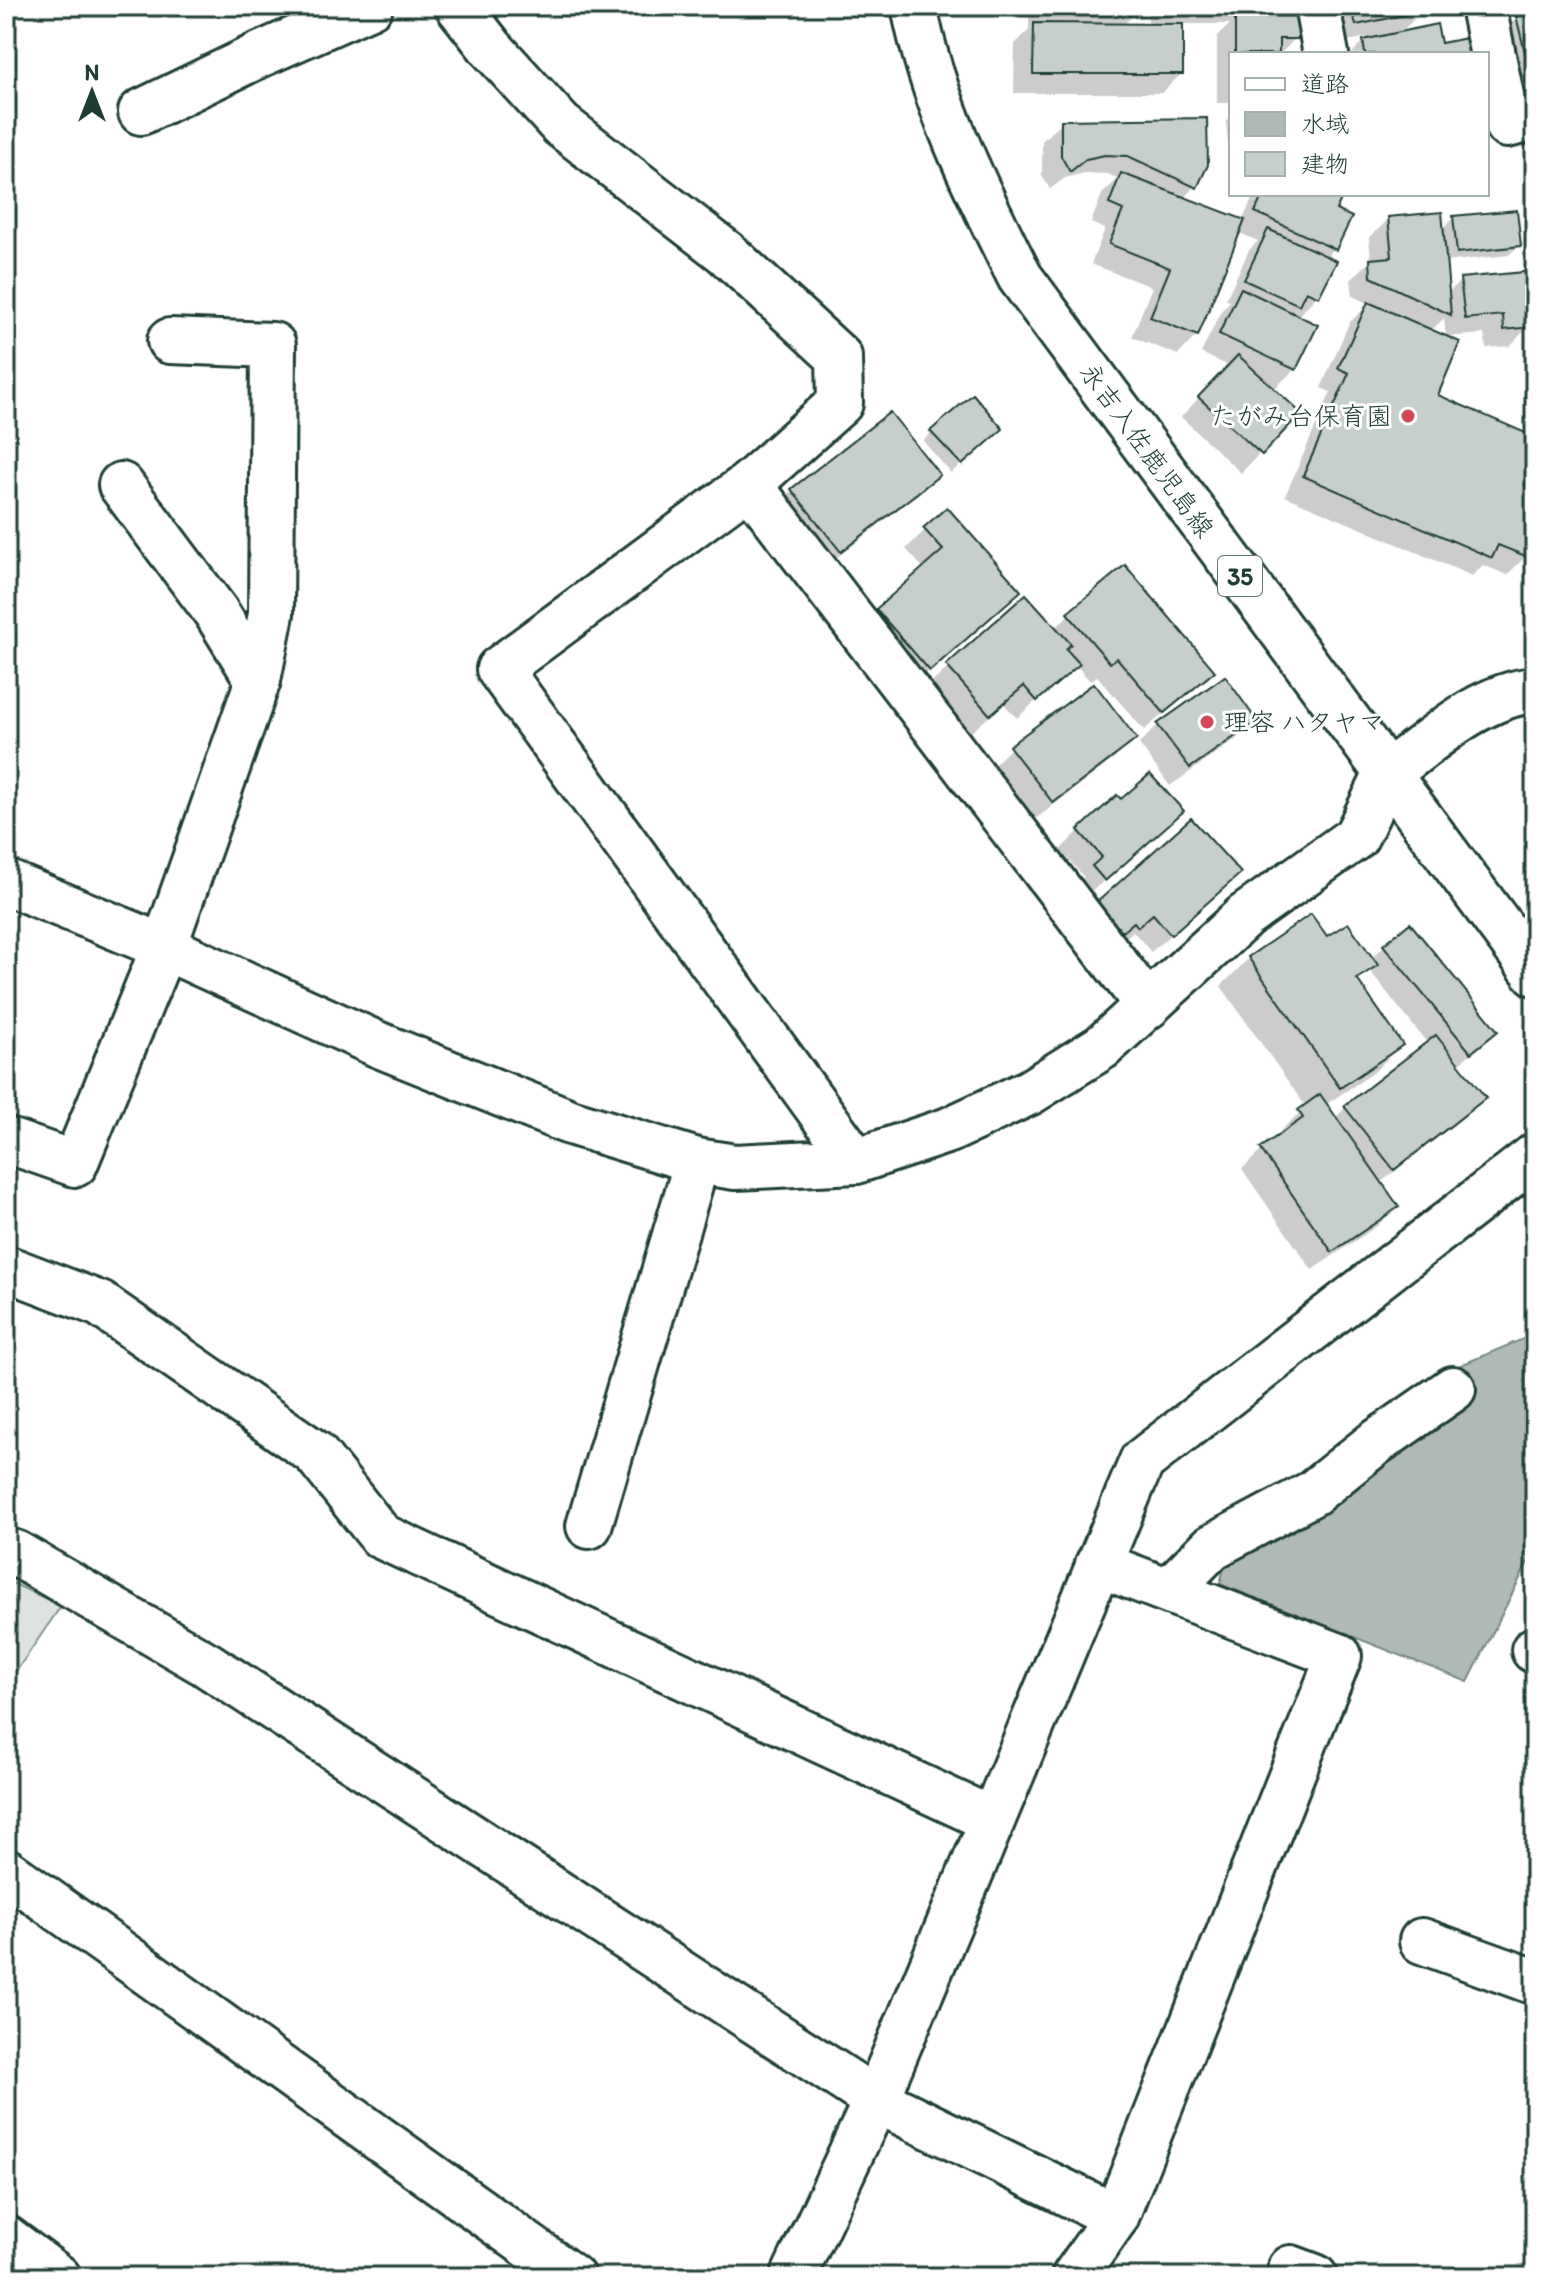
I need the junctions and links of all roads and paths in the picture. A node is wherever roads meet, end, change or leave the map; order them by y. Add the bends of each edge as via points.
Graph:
1 (370, 6) edge
2 (458, 6) edge
3 (914, 6) edge
4 (1317, 6) edge
5 (1483, 6) edge
6 (1326, 52) edge
7 (141, 112) dead end
8 (1535, 118) edge
9 (170, 341) dead end
10 (749, 484) junction
11 (121, 485) dead end
12 (258, 680) junction
13 (1535, 690) edge
14 (1387, 774) junction
15 (6, 882) edge
16 (164, 947) junction
17 (1535, 973) edge
18 (1148, 1006) junction
19 (6, 1140) edge
20 (1535, 1156) edge
21 (697, 1161) junction
22 (856, 1161) junction
23 (6, 1268) edge
24 (1453, 1389) dead end
25 (589, 1526) dead end
26 (6, 1550) edge
27 (1098, 1564) junction
28 (1169, 1590) junction
29 (992, 1820) junction
30 (6, 1871) edge
31 (1422, 1941) dead end
32 (1535, 1982) edge
33 (876, 2100) junction
34 (1116, 2217) junction
35 (6, 2238) edge
36 (58, 2277) edge
37 (572, 2277) edge
38 (793, 2277) edge
39 (1074, 2277) edge

1 - 7 street
2 - 10 street via 561,125 725,252 839,357 840,403
3 - 14 street, 永吉入佐鹿児島線 / 35 via 934,83 965,163 1020,277
4 - 6 street
5 - 8 street via 1507,125
9 - 12 street via 273,345 271,614
10 - 18 street
10 - 22 street via 499,669
11 - 12 street via 216,612
12 - 16 street
13 - 14 street via 1482,704
14 - 17 street, 永吉入佐鹿児島線 / 35
14 - 18 street via 1356,837 1245,916
15 - 16 street
16 - 19 street via 75,1164
16 - 21 street via 377,1044 542,1111
18 - 22 street via 1102,1047 1030,1092 949,1130
20 - 27 street via 1142,1461
21 - 22 street via 735,1167
21 - 25 street
23 - 29 street via 100,1304 315,1453 381,1536
24 - 28 street via 1313,1493 1212,1547
26 - 33 street via 206,1664
27 - 28 street
27 - 29 street
28 - 34 street via 1339,1656
29 - 33 street
30 - 37 street
31 - 32 street
33 - 34 street
33 - 38 street
34 - 39 street
35 - 36 street

